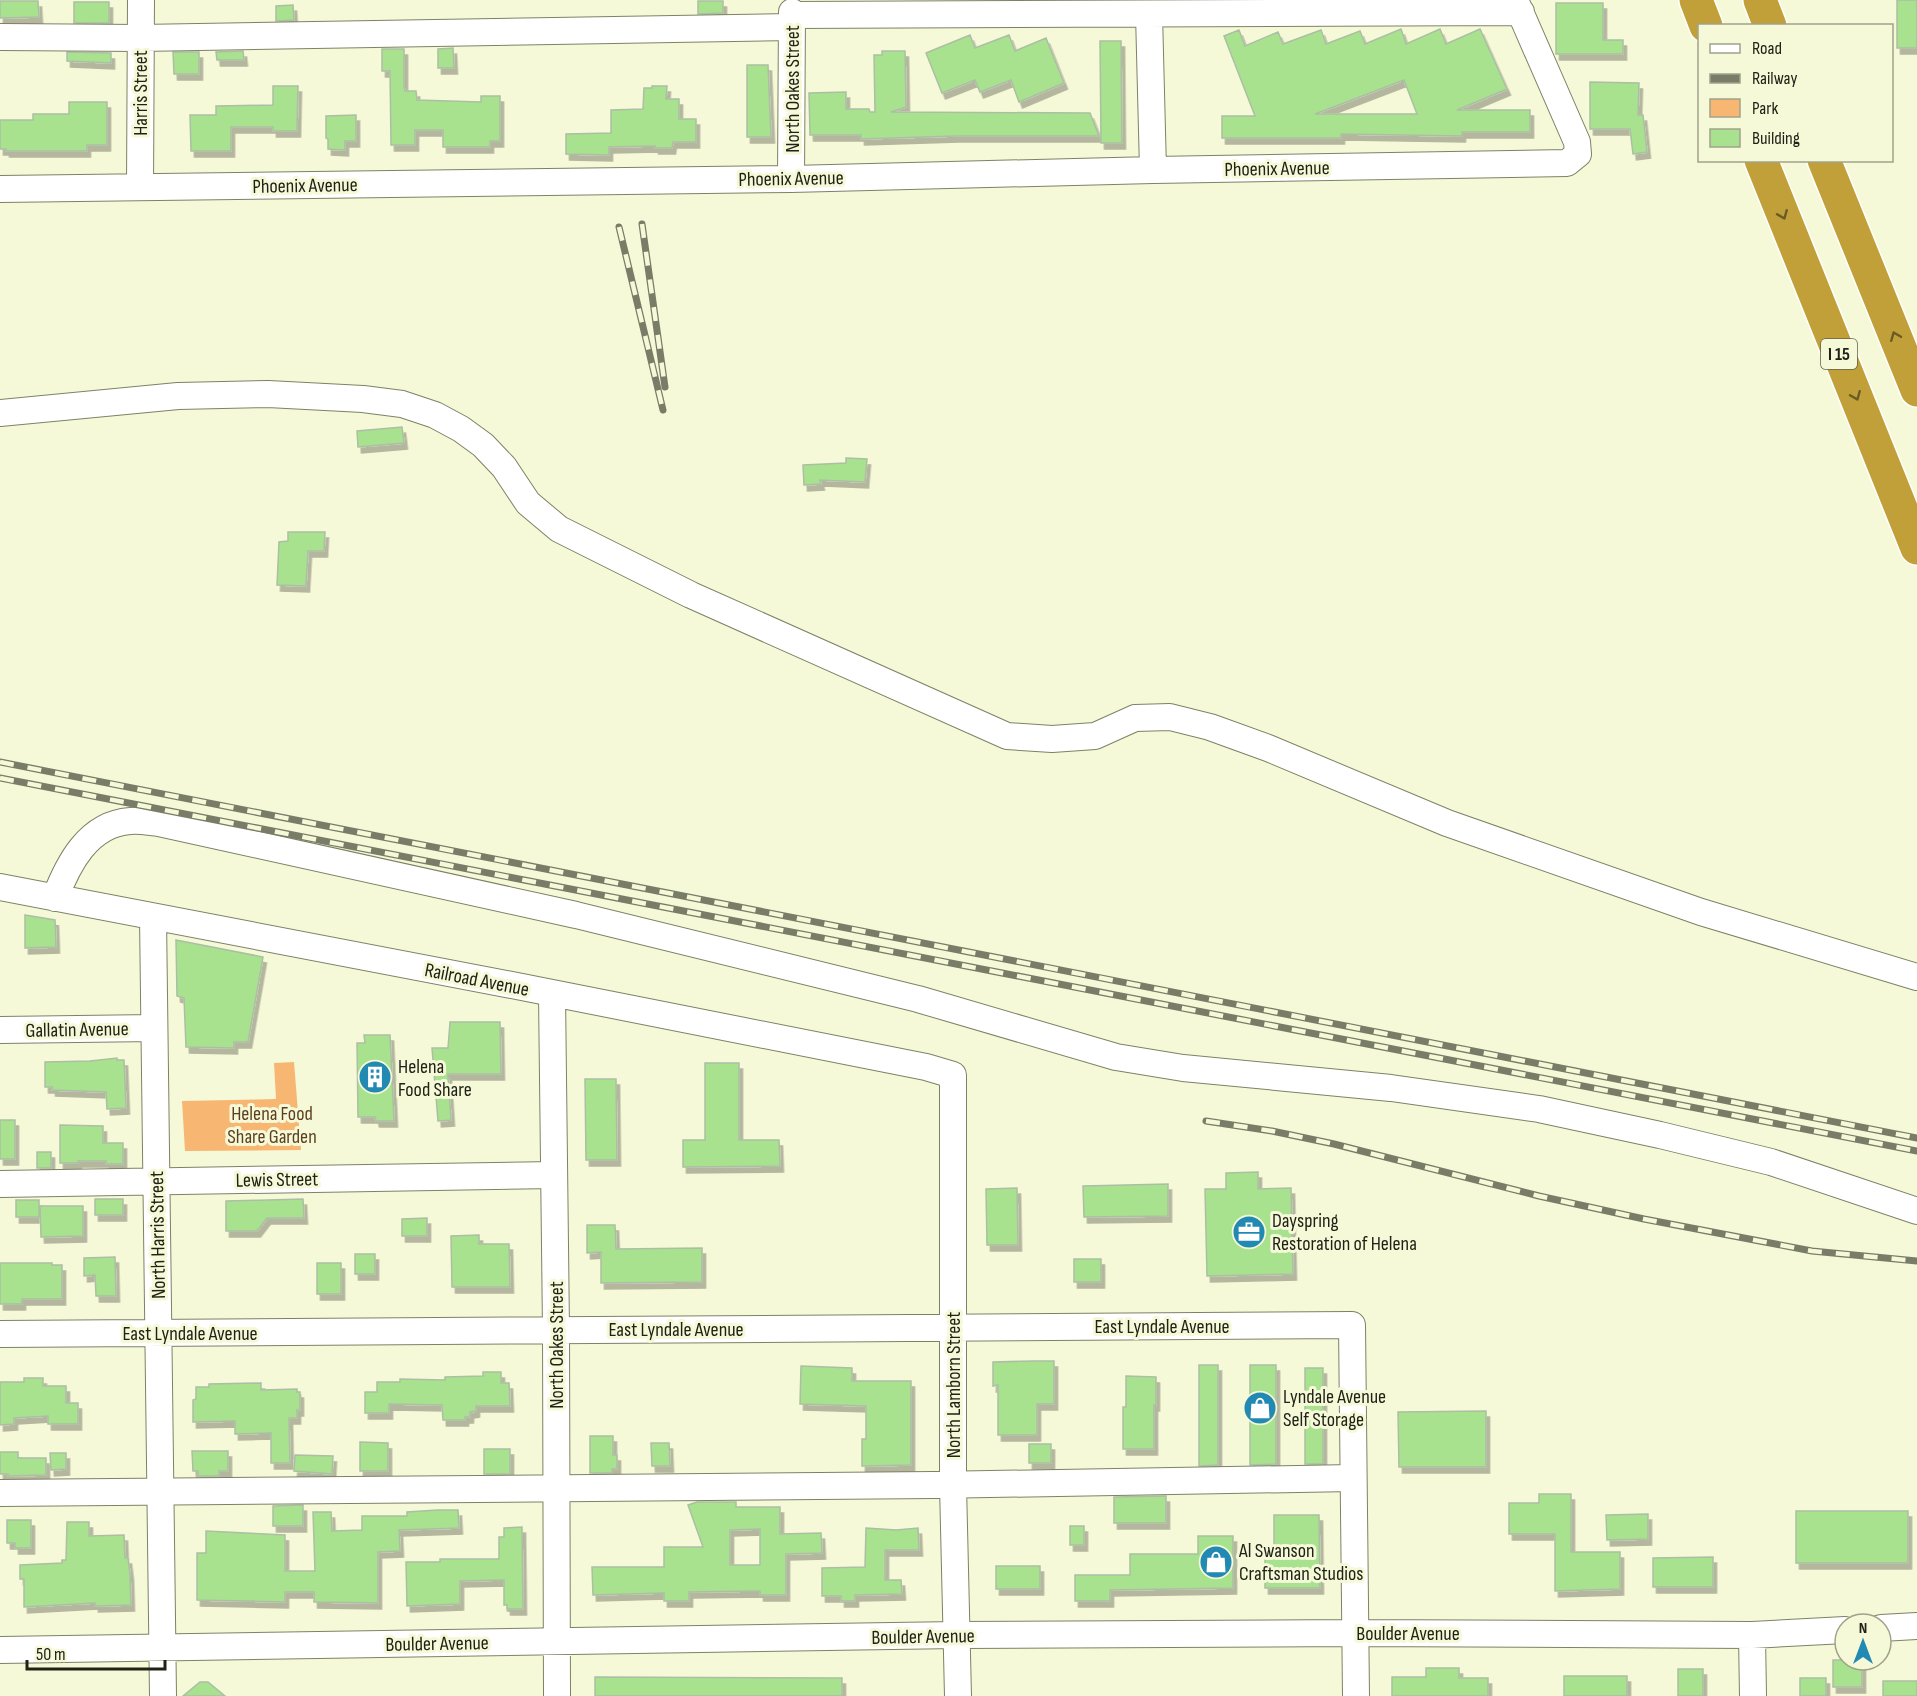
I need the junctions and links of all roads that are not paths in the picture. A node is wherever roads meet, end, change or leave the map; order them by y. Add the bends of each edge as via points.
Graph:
1 (141, 0) edge
2 (1696, 0) edge
3 (1518, 6) edge
4 (792, 14) edge
5 (1149, 14) junction
6 (1705, 24) edge
7 (0, 37) edge
8 (140, 38) junction
9 (1762, 162) edge
10 (1825, 162) edge
11 (1153, 170) junction
12 (791, 179) junction
13 (140, 187) junction
14 (0, 189) edge
15 (1917, 390) edge
16 (0, 413) edge
17 (1917, 548) edge
18 (0, 887) edge
19 (55, 898) junction
20 (153, 917) junction
21 (1917, 977) edge
22 (552, 994) junction
23 (154, 1028) junction
24 (0, 1030) edge
25 (953, 1075) joint
26 (554, 1175) junction
27 (156, 1180) junction
28 (0, 1184) edge
29 (1917, 1211) edge
30 (954, 1327) junction
31 (556, 1330) junction
32 (158, 1333) junction
33 (0, 1334) edge
34 (1353, 1478) junction
35 (953, 1485) junction
36 (556, 1488) junction
37 (160, 1491) junction
38 (0, 1493) edge
39 (1917, 1626) edge
40 (1893, 1627) edge
41 (1833, 1631) edge
42 (1355, 1633) junction
43 (957, 1635) junction
44 (1752, 1635) junction
45 (557, 1641) junction
46 (163, 1648) junction
47 (0, 1650) edge
48 (163, 1696) edge
49 (557, 1696) edge
50 (958, 1696) edge
51 (1356, 1696) edge
52 (1753, 1696) edge

1 - 8 street, Harris Street
2 - 6 highway
3 - 5 street
3 - 11 street, Phoenix Avenue via 1577,142 1578,154 1567,164
4 - 5 street
4 - 8 street
4 - 12 street, North Oakes Street
5 - 11 street
7 - 8 street
8 - 13 street, Harris Street
9 -> 17 highway, I 15
15 -> 10 highway
11 - 12 street, Phoenix Avenue
12 - 13 street, Phoenix Avenue
13 - 14 street, Phoenix Avenue
16 - 21 street via 177,396 268,394 402,404 435,415 483,446 504,467 528,503 559,529 691,595 1007,736 1095,736 1135,718 1170,717 1210,727 1458,826 1701,912
18 - 19 street, Railroad Avenue
19 - 20 street, Railroad Avenue
19 - 29 street via 74,856 102,829 129,821 159,823 576,915 896,993 1116,1057 1539,1109 1771,1162
20 - 22 street, Railroad Avenue
20 - 23 street, North Harris Street
22 - 25 street, Railroad Avenue
22 - 26 street, North Oakes Street
23 - 24 street, Gallatin Avenue
23 - 27 street, North Harris Street
25 - 30 street, North Lamborn Street
26 - 27 street, Lewis Street
26 - 31 street, North Oakes Street
27 - 28 street, Lewis Street
27 - 32 street, North Harris Street
30 - 31 street, East Lyndale Avenue
30 - 34 street, East Lyndale Avenue via 1352,1324
30 - 35 street, North Lamborn Street
31 - 32 street, East Lyndale Avenue
31 - 36 street, North Oakes Street
32 - 33 street, East Lyndale Avenue
32 - 37 street, North Harris Street
34 - 35 street
34 - 42 street
35 - 36 street
35 - 43 street, North Lamborn Street
36 - 37 street
36 - 45 street, North Oakes Street
37 - 38 street
37 - 46 street, North Harris Street
39 - 40 street
41 - 44 street, Boulder Avenue
42 - 43 street, Boulder Avenue
42 - 44 street, Boulder Avenue
42 - 51 street
43 - 45 street, Boulder Avenue
43 - 50 street, North Lamborn Street
44 - 52 street
45 - 46 street, Boulder Avenue
45 - 49 street, North Oakes Street
46 - 47 street, Boulder Avenue
46 - 48 street, North Harris Street

